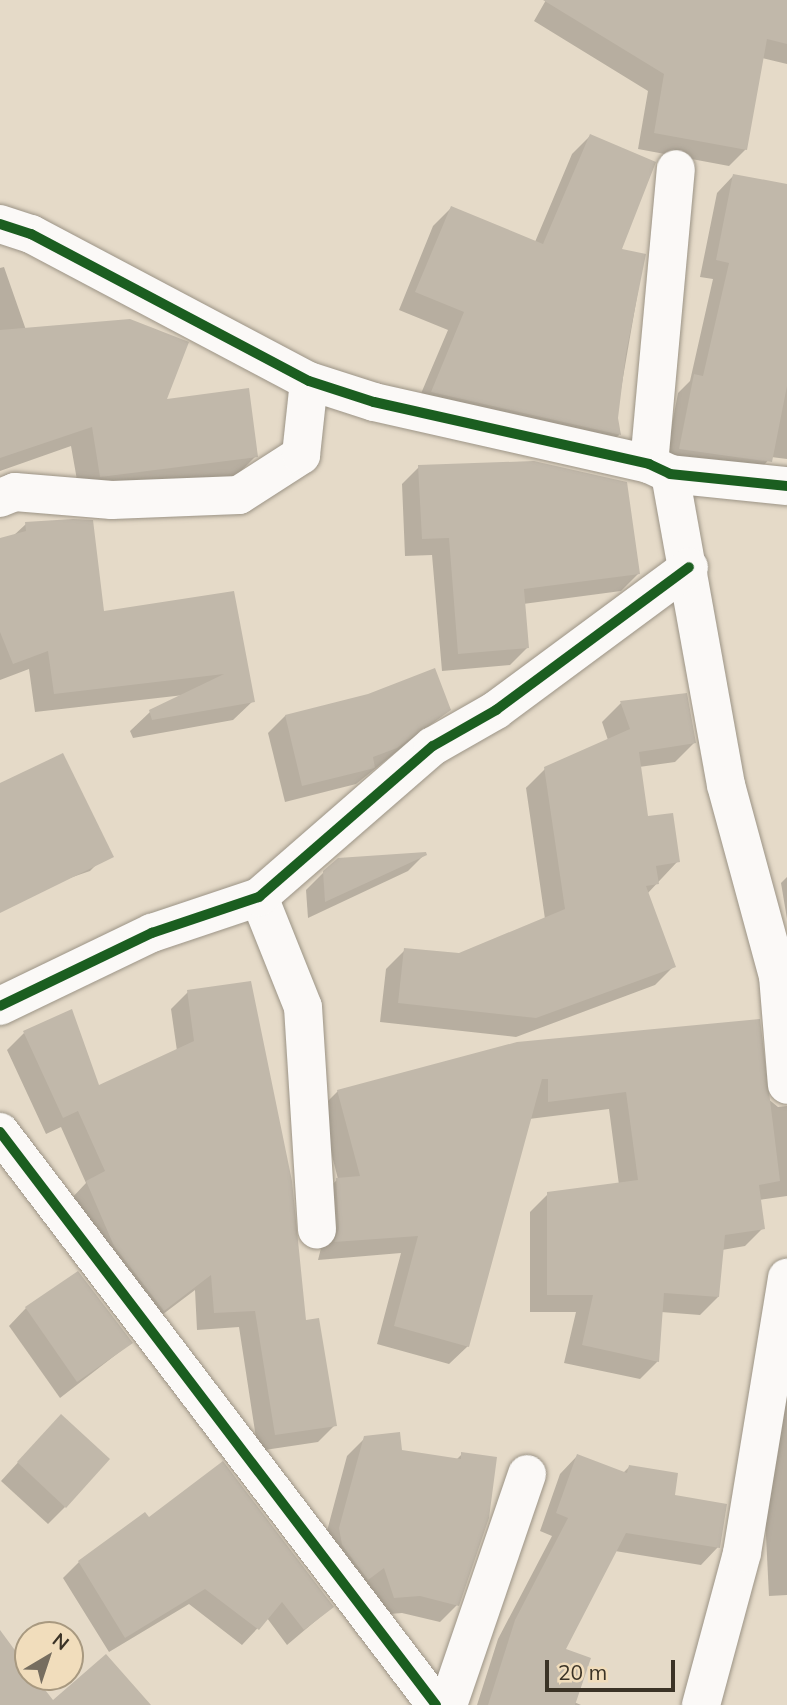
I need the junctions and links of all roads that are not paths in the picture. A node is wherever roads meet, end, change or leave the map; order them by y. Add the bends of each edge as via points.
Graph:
1 (676, 169) dead end
2 (0, 224) edge
3 (309, 382) junction
4 (660, 469) junction
5 (787, 486) edge
6 (0, 498) edge
7 (689, 567) junction
8 (259, 897) junction
9 (0, 1006) edge
10 (787, 1085) edge
11 (0, 1132) edge
12 (317, 1230) dead end
13 (787, 1278) edge
14 (527, 1474) dead end
15 (436, 1705) edge
16 (448, 1705) edge
17 (701, 1705) edge

1 - 4 street
2 - 3 street via 31,234
3 - 4 street via 374,402
3 - 6 street via 301,455 239,495 112,500 15,492
4 - 5 street
4 - 7 street
7 - 8 street via 496,710 433,746
7 - 10 street via 726,785 778,976
8 - 9 street via 152,933
8 - 12 street via 303,1007
11 - 15 street
13 - 17 street via 742,1553
14 - 16 street

